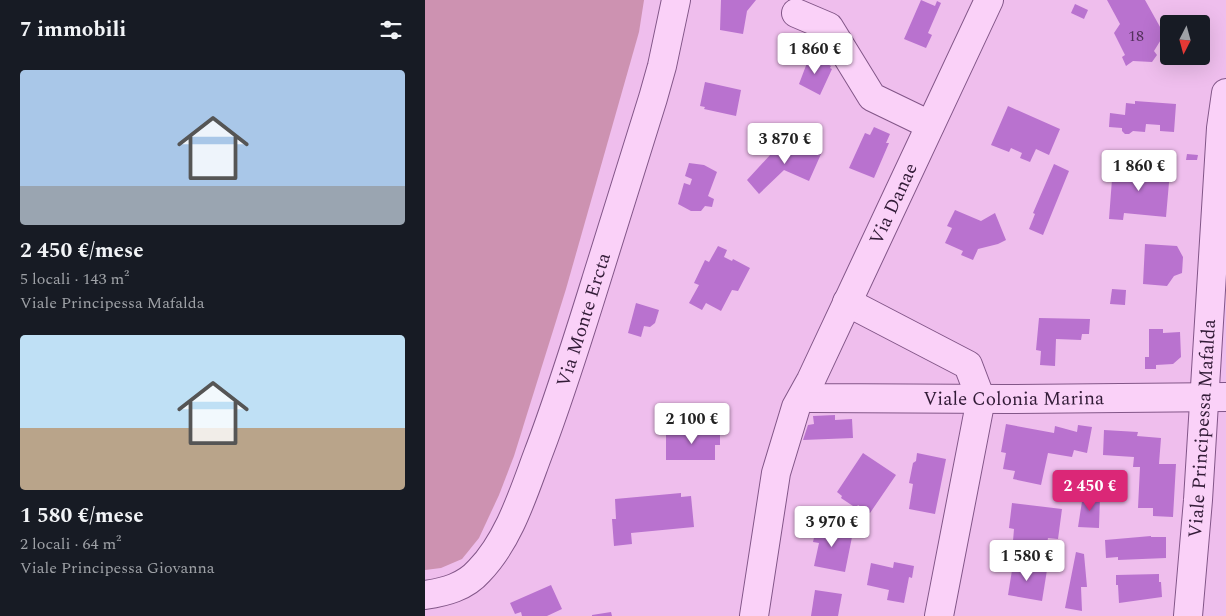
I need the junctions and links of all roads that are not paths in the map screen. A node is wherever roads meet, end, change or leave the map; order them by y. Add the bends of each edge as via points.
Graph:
1 (676, 0) edge
2 (989, 0) edge
3 (795, 14) dead end
4 (1226, 93) edge
5 (930, 125) junction
6 (847, 302) junction
7 (1215, 397) edge
8 (979, 399) junction
9 (799, 402) junction
10 (425, 595) edge
11 (754, 616) edge
12 (939, 616) edge
13 (1188, 616) edge

1 - 10 street, Via Monte Ercta via 653,98 581,331 551,420 517,505 500,544 478,573 462,585
2 - 5 street, Via Danae
3 - 5 street via 829,27 872,97
4 - 7 street, Viale Principessa Mafalda via 1221,128
5 - 6 street, Via Danae
6 - 8 street via 967,365
6 - 9 street, Via Danae
7 - 8 street, Viale Colonia Marina
7 - 13 street, Viale Principessa Mafalda
8 - 9 street, Viale Colonia Marina via 812,398
8 - 12 street
9 - 11 street, Via Danae via 776,473

